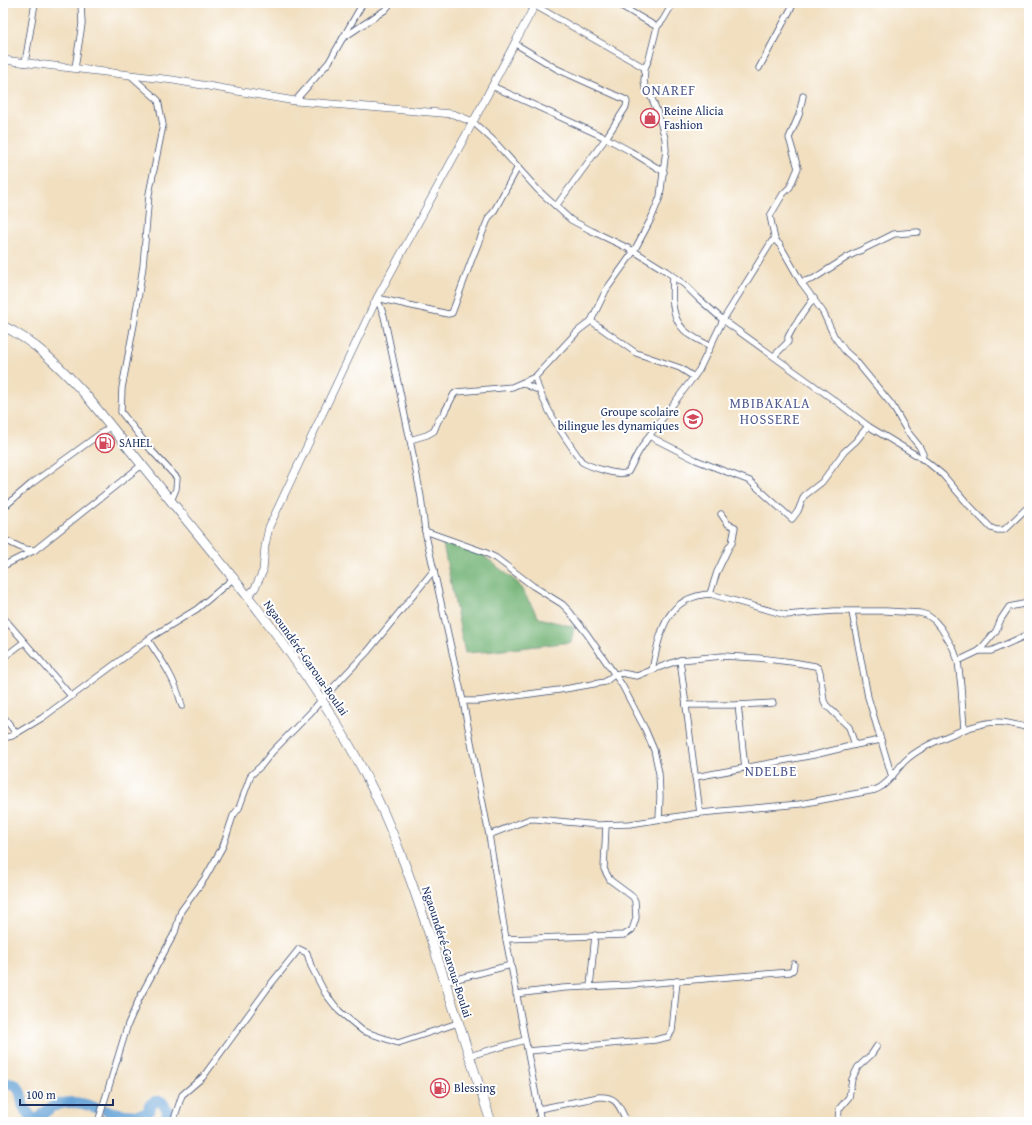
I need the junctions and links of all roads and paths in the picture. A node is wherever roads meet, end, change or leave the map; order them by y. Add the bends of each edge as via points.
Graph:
1 (35, 3) edge
2 (81, 3) edge
3 (363, 3) edge
4 (391, 3) edge
5 (616, 3) edge
6 (673, 3) edge
7 (794, 3) edge
8 (535, 4) edge
9 (657, 27) junction
10 (342, 39) junction
11 (514, 43) junction
12 (3, 60) edge
13 (25, 63) junction
14 (75, 68) junction
15 (645, 68) junction
16 (758, 68) dead end
17 (128, 74) junction
18 (492, 86) junction
19 (803, 96) dead end
20 (295, 101) junction
21 (473, 122) junction
22 (606, 138) junction
23 (518, 167) junction
24 (664, 172) junction
25 (556, 206) junction
26 (918, 232) dead end
27 (775, 240) junction
28 (634, 251) junction
29 (669, 274) junction
30 (801, 282) junction
31 (377, 298) junction
32 (814, 298) junction
33 (724, 320) junction
34 (591, 321) junction
35 (3, 326) edge
36 (710, 346) junction
37 (774, 356) junction
38 (535, 377) junction
39 (694, 377) junction
40 (522, 383) junction
41 (538, 390) junction
42 (111, 426) junction
43 (868, 426) junction
44 (648, 436) junction
45 (410, 440) junction
46 (922, 459) junction
47 (143, 464) junction
48 (171, 501) junction
49 (1029, 506) edge
50 (3, 508) edge
51 (721, 514) dead end
52 (425, 532) junction
53 (3, 539) edge
54 (35, 550) junction
55 (3, 566) edge
56 (434, 570) junction
57 (234, 578) junction
58 (710, 594) junction
59 (247, 597) junction
60 (1029, 608) edge
61 (852, 612) junction
62 (3, 617) edge
63 (1029, 634) edge
64 (148, 640) junction
65 (24, 642) junction
66 (979, 651) junction
67 (3, 658) edge
68 (680, 660) junction
69 (958, 661) junction
70 (652, 670) junction
71 (615, 674) junction
72 (71, 696) junction
73 (322, 699) junction
74 (463, 701) junction
75 (773, 703) dead end
76 (686, 705) junction
77 (738, 705) junction
78 (182, 706) dead end
79 (3, 716) edge
80 (1029, 728) edge
81 (964, 730) junction
82 (16, 733) junction
83 (3, 738) edge
84 (881, 740) junction
85 (854, 745) junction
86 (745, 768) junction
87 (892, 776) junction
88 (696, 777) junction
89 (700, 813) junction
90 (659, 819) junction
91 (606, 825) junction
92 (490, 834) junction
93 (595, 935) junction
94 (506, 939) junction
95 (794, 964) dead end
96 (511, 965) junction
97 (677, 981) junction
98 (445, 982) junction
99 (590, 987) junction
100 (516, 994) junction
101 (458, 1023) junction
102 (525, 1040) junction
103 (877, 1046) dead end
104 (528, 1051) junction
105 (469, 1056) junction
106 (539, 1109) junction
107 (98, 1122) edge
108 (173, 1122) edge
109 (491, 1122) edge
110 (541, 1122) edge
111 (627, 1122) edge
112 (838, 1122) edge

1 - 13 street
2 - 14 street via 82,24
3 - 10 street
4 - 10 street via 385,10
5 - 9 street
6 - 9 street
7 - 16 street
8 - 11 street
8 - 15 street
9 - 15 street
10 - 20 street via 329,62
11 - 18 street
11 - 22 street via 557,69 626,100 626,107
12 - 13 street
13 - 14 street
14 - 17 street
15 - 24 street via 645,87 657,111 665,138
17 - 20 street
17 - 48 street via 158,100 163,126 149,194 143,266 122,388 121,412 177,478
18 - 21 street
18 - 22 street
19 - 27 street via 799,115 789,138 798,168 790,187 770,216
20 - 21 street via 453,114
21 - 23 street
21 - 31 street
22 - 24 street
22 - 25 street
23 - 25 street
23 - 31 street via 489,217 452,313
24 - 28 street via 657,207
25 - 28 street via 571,220
26 - 30 street via 894,234 884,238 813,279
27 - 30 street
27 - 33 street
28 - 29 street
28 - 34 street via 606,290
29 - 33 street
29 - 36 street via 672,304 678,321 690,336
30 - 32 street
31 - 45 street via 384,316
31 - 59 street via 272,520 263,571 255,588
32 - 37 street via 794,326 788,342
32 - 46 street via 834,336 892,405 924,455
33 - 36 street
33 - 37 street
34 - 38 street
34 - 39 street via 636,353 680,368
35 - 42 highway, Ngaoundéré-Garoua-Boulai via 38,348 62,370
36 - 39 street
37 - 43 street
38 - 40 street
38 - 41 street
39 - 44 street
40 - 41 street
40 - 45 street via 508,388 457,392 434,431
41 - 44 street via 573,449 582,462 589,466 625,474
42 - 47 highway, Ngaoundéré-Garoua-Boulai
42 - 50 street via 31,484
43 - 44 street via 844,452 822,482 804,496 792,519 750,481 696,460
43 - 46 street
45 - 52 street
46 - 49 street via 943,475 991,528 1004,530
47 - 48 highway, Ngaoundéré-Garoua-Boulai
47 - 54 street
48 - 57 highway, Ngaoundéré-Garoua-Boulai
51 - 58 street via 728,524 735,527 732,543 717,572
52 - 56 street
52 - 71 street via 496,558 562,604
53 - 54 street via 24,549
54 - 55 street
56 - 73 street via 368,651
56 - 74 street
57 - 59 highway, Ngaoundéré-Garoua-Boulai
57 - 64 street via 197,609
58 - 61 street via 786,615
58 - 70 street via 701,594 686,600 672,611 660,634
59 - 73 highway, Ngaoundéré-Garoua-Boulai
60 - 66 street via 1023,604 1010,607 996,631
61 - 69 street via 886,611 927,615 941,628
61 - 84 street via 868,697
62 - 65 street
63 - 66 street via 991,651
64 - 72 street
64 - 78 street via 167,668 178,690
65 - 67 street
65 - 72 street
66 - 69 street
68 - 70 street
68 - 76 street
68 - 85 street via 723,656 815,666 820,672 824,701 849,727
69 - 81 street
70 - 71 street via 637,676
71 - 74 street via 605,682
71 - 90 street via 654,750 659,781
72 - 82 street via 42,718
73 - 98 highway, Ngaoundéré-Garoua-Boulai via 383,811 414,890
73 - 107 street via 251,775 223,846 205,878 181,911 175,932 128,1024
74 - 92 street
75 - 77 street
76 - 77 street
76 - 88 street
77 - 86 street
79 - 82 street
80 - 81 street via 993,722
81 - 87 street via 913,754
82 - 83 street
84 - 85 street
84 - 87 street
85 - 86 street
86 - 88 street
87 - 89 street via 875,790 800,804
88 - 89 street
89 - 90 street
90 - 91 street
91 - 92 street via 536,819 514,824
91 - 93 street via 604,869 610,880 633,897 636,918 632,930 624,935
92 - 94 street
93 - 94 street
93 - 99 street
94 - 96 street
95 - 97 street via 790,972
96 - 98 street
96 - 100 street
97 - 99 street
97 - 104 street via 672,1031 668,1037
98 - 101 highway, Ngaoundéré-Garoua-Boulai
99 - 100 street
100 - 102 street
101 - 105 highway, Ngaoundéré-Garoua-Boulai
101 - 108 street via 398,1043 363,1031 339,1011 325,993 306,953 299,949 203,1077 182,1095
102 - 104 street
102 - 105 street
103 - 112 street via 858,1067 852,1079 849,1097 839,1109
104 - 106 street
105 - 109 highway, Ngaoundéré-Garoua-Boulai
106 - 110 street
106 - 111 street via 609,1097 617,1102

